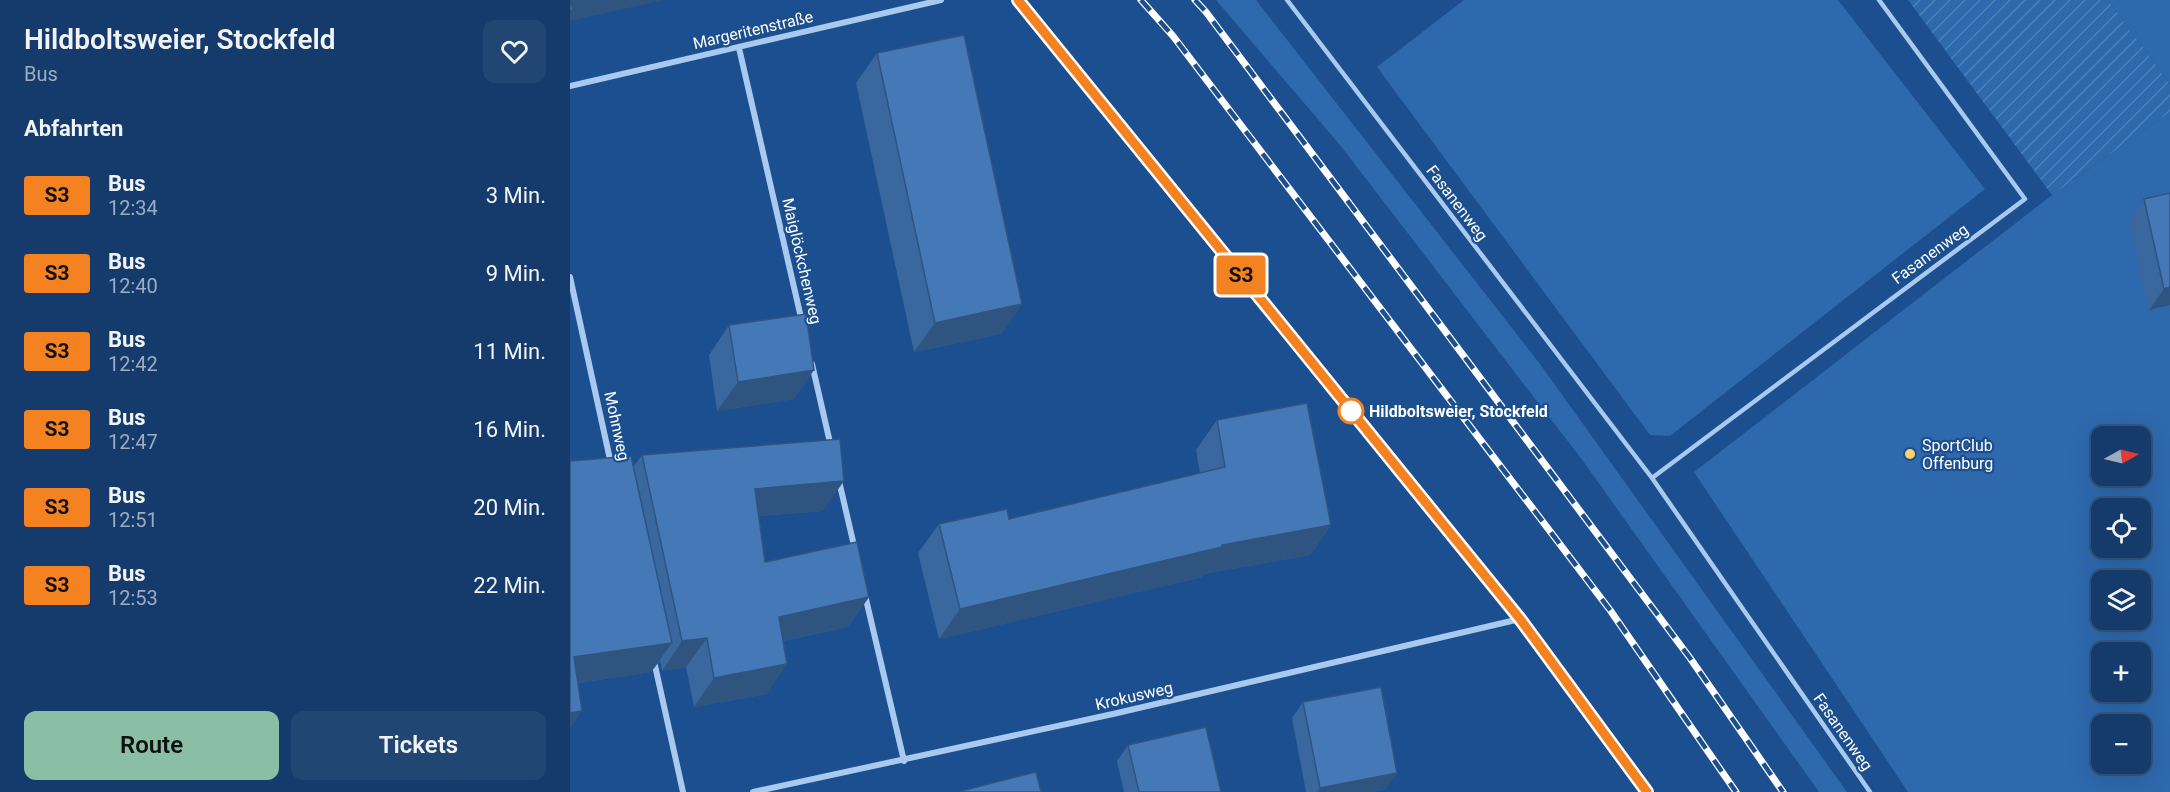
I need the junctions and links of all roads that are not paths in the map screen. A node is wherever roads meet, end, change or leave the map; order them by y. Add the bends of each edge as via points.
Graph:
1 (941, 0) edge
2 (1018, 0) edge
3 (1287, 0) edge
4 (1879, 0) edge
5 (739, 48) junction
6 (570, 86) edge
7 (570, 277) edge
8 (805, 335) edge
9 (811, 358) edge
10 (832, 450) edge
11 (837, 473) edge
12 (614, 476) edge
13 (1652, 478) junction
14 (856, 554) edge
15 (864, 588) edge
16 (1520, 619) junction
17 (652, 651) edge
18 (904, 761) junction
19 (683, 792) edge
20 (753, 792) edge
21 (1647, 792) edge
22 (1870, 792) edge

1 - 5 street, Margeritenstraße
2 - 16 street
3 - 13 lane, Fasanenweg
4 - 13 lane, Fasanenweg via 2025,199
5 - 6 street, Margeritenstraße
5 - 8 street, Maiglöckchenweg
7 - 12 street, Mohnweg
9 - 10 street
11 - 14 street
13 - 22 lane, Fasanenweg
15 - 18 street
16 - 18 street, Krokusweg
16 - 21 street
17 - 19 street
18 - 20 street, Krokusweg

